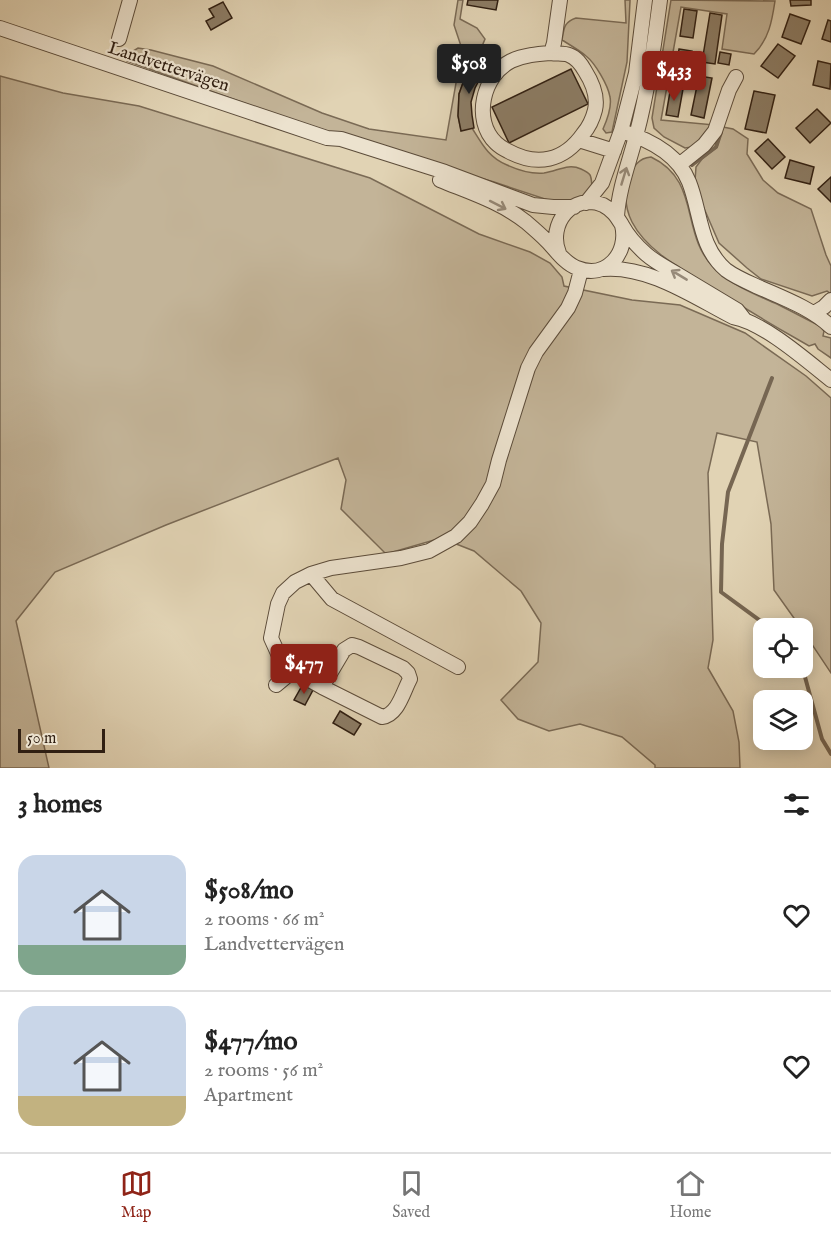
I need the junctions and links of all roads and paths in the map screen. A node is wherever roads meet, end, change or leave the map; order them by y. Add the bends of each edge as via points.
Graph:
1 (130, 0) edge
2 (560, 0) edge
3 (645, 0) edge
4 (660, 0) edge
5 (0, 28) edge
6 (119, 39) dead end
7 (551, 53) junction
8 (736, 77) dead end
9 (621, 131) junction
10 (636, 136) junction
11 (327, 138) junction
12 (579, 140) junction
13 (614, 151) junction
14 (679, 165) junction
15 (580, 205) junction
16 (619, 221) junction
17 (562, 257) junction
18 (600, 269) junction
19 (580, 270) junction
20 (831, 300) edge
21 (814, 313) junction
22 (744, 319) junction
23 (831, 327) edge
24 (831, 380) edge
25 (311, 574) junction
26 (458, 667) dead end
27 (295, 672) junction
28 (276, 685) dead end
29 (322, 687) junction

1 - 6 street
2 - 7 street
3 - 9 street via 636,73
4 - 10 street via 651,72
5 - 11 street, Landvettervägen
7 - 12 street via 577,59 595,92 596,108
7 - 12 street via 522,57 499,70 485,93 484,120 496,143 520,157 558,157
8 - 14 street via 715,131
9 - 10 street
9 - 13 street
10 - 14 street via 669,154
16 -> 10 street via 620,189
11 - 15 street, Landvettervägen via 445,172 533,204
11 -> 17 street, Landvettervägen via 499,205 526,222
12 - 13 street
13 - 15 street via 602,183
14 - 21 street via 689,182 710,251 726,270
15 - 16 street, Landvettervägen via 603,206
15 - 17 street via 561,218 556,229
16 - 18 street via 624,238 621,250 614,261
22 -> 16 street, Landvettervägen via 737,310 647,255
17 - 19 street, Landvettervägen
18 - 19 street, Landvettervägen
18 - 22 street, Landvettervägen via 650,275
19 - 25 street via 568,308 528,368 493,484 470,522 456,536 429,551
20 - 21 street
21 - 23 street
22 - 24 street, Landvettervägen
25 - 26 street via 333,599
25 - 27 street via 283,593 269,638 281,660
27 - 28 street
27 - 29 street
29 - 29 street via 382,717 394,711 410,679 403,668 352,645 344,650

